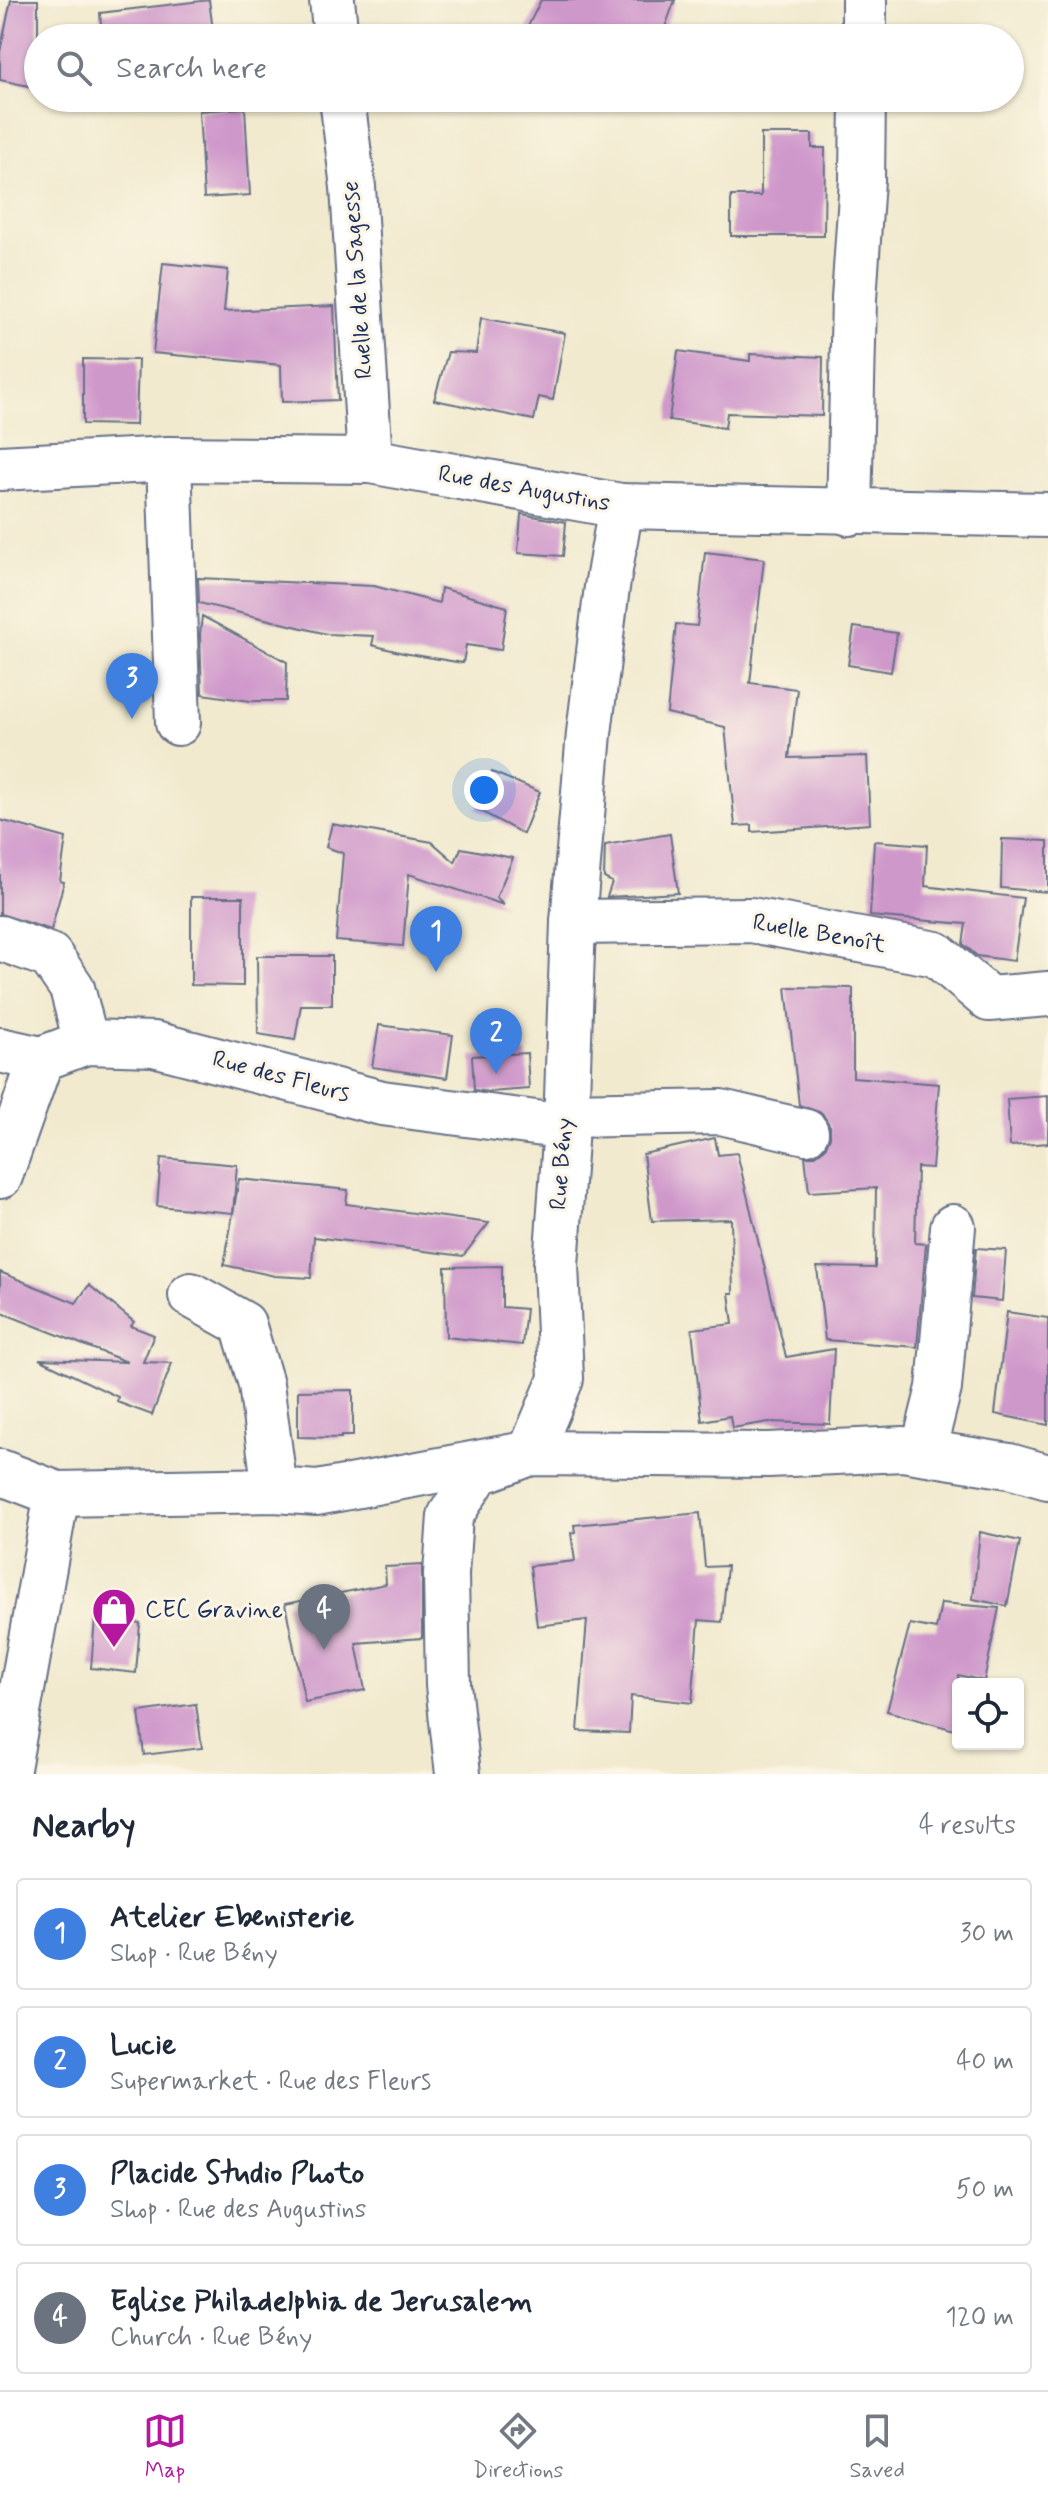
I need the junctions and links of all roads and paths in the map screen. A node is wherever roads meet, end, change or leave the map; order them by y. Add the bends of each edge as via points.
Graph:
1 (332, 0) edge
2 (864, 0) edge
3 (335, 24) edge
4 (864, 24) edge
5 (344, 112) edge
6 (863, 112) edge
7 (169, 459) junction
8 (370, 461) junction
9 (0, 468) edge
10 (621, 506) junction
11 (849, 513) junction
12 (1048, 515) edge
13 (178, 723) dead end
14 (573, 922) junction
15 (0, 938) edge
16 (1048, 994) edge
17 (86, 1042) junction
18 (21, 1055) edge
19 (566, 1121) junction
20 (806, 1132) dead end
21 (0, 1176) edge
22 (953, 1227) dead end
23 (191, 1295) dead end
24 (923, 1452) junction
25 (530, 1453) junction
26 (0, 1472) edge
27 (1048, 1477) edge
28 (275, 1490) junction
29 (57, 1494) junction
30 (7, 1774) edge
31 (458, 1774) edge

1 - 3 street
2 - 4 street
5 - 8 street, Ruelle de la Sagesse
6 - 11 street
7 - 8 street, Rue des Augustins
7 - 9 street, Rue des Augustins
7 - 13 street
8 - 10 street, Rue des Augustins
10 - 11 street, Rue des Augustins
10 - 14 street, Rue Bény via 589,733
11 - 12 street, Rue des Augustins
14 - 16 street, Ruelle Benoît via 751,920 936,954 989,999
14 - 19 street, Rue Bény
15 - 17 street via 50,956 72,988
17 - 18 street, Rue des Fleurs
17 - 19 street, Rue des Fleurs via 154,1044 382,1103
18 - 21 street
19 - 20 street, Rue des Fleurs via 721,1112
19 - 25 street, Rue Bény via 556,1265 561,1379
22 - 24 street via 939,1388
23 - 28 street via 243,1324 261,1384
24 - 25 street
24 - 27 street
25 - 28 street via 317,1493
25 - 31 street via 478,1473 450,1516 448,1685
26 - 29 street
28 - 29 street
29 - 30 street

